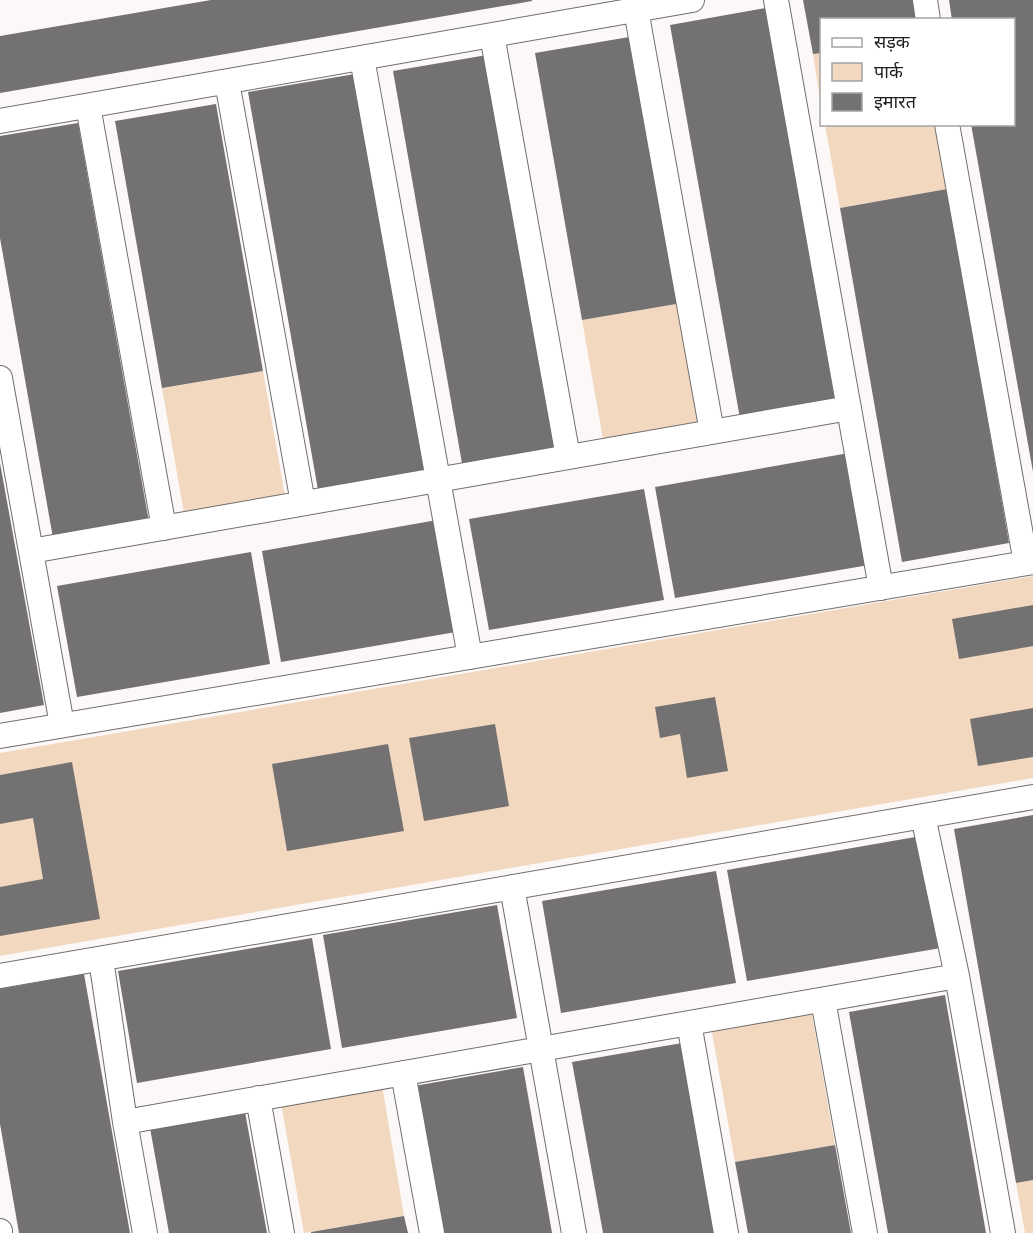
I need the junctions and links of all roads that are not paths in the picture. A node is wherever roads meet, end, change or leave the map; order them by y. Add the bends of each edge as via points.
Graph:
1 (692, 0) edge
2 (776, 0) edge
3 (925, 0) edge
4 (636, 10) junction
5 (928, 18) edge
6 (492, 35) junction
7 (362, 58) junction
8 (227, 82) junction
9 (88, 106) junction
10 (0, 122) edge
11 (947, 126) edge
12 (0, 378) edge
13 (849, 408) junction
14 (712, 432) junction
15 (567, 458) junction
16 (438, 480) junction
17 (303, 503) junction
18 (164, 528) junction
19 (31, 551) junction
20 (1030, 563) edge
21 (881, 588) junction
22 (470, 657) junction
23 (62, 725) junction
24 (0, 736) edge
25 (1033, 797) edge
26 (923, 816) junction
27 (512, 887) junction
28 (101, 959) junction
29 (0, 976) edge
30 (957, 976) junction
31 (824, 1000) junction
32 (689, 1023) junction
33 (541, 1049) junction
34 (404, 1073) junction
35 (258, 1098) junction
36 (125, 1122) junction
37 (145, 1233) edge
38 (282, 1233) edge
39 (432, 1233) edge
40 (574, 1233) edge
41 (726, 1233) edge
42 (865, 1233) edge
43 (1003, 1233) edge

1 - 4 street
2 - 13 street
3 - 5 street
4 - 6 street
4 - 14 street
6 - 7 street
6 - 15 street
7 - 8 street
7 - 16 street
8 - 9 street
8 - 17 street
9 - 10 street
9 - 18 street
11 - 20 street
12 - 19 street
13 - 14 street
13 - 21 street
14 - 15 street
15 - 16 street
16 - 17 street
16 - 22 street
17 - 18 street
18 - 19 street
19 - 23 street
20 - 21 street
21 - 22 street
22 - 23 street
23 - 24 street
25 - 26 street
26 - 27 street
26 - 30 street
27 - 28 street
27 - 33 street
28 - 29 street
28 - 36 street
30 - 31 street
30 - 43 street
31 - 32 street
31 - 42 street
32 - 33 street
32 - 41 street
33 - 34 street
33 - 40 street
34 - 35 street
34 - 39 street
35 - 36 street
35 - 38 street
36 - 37 street

